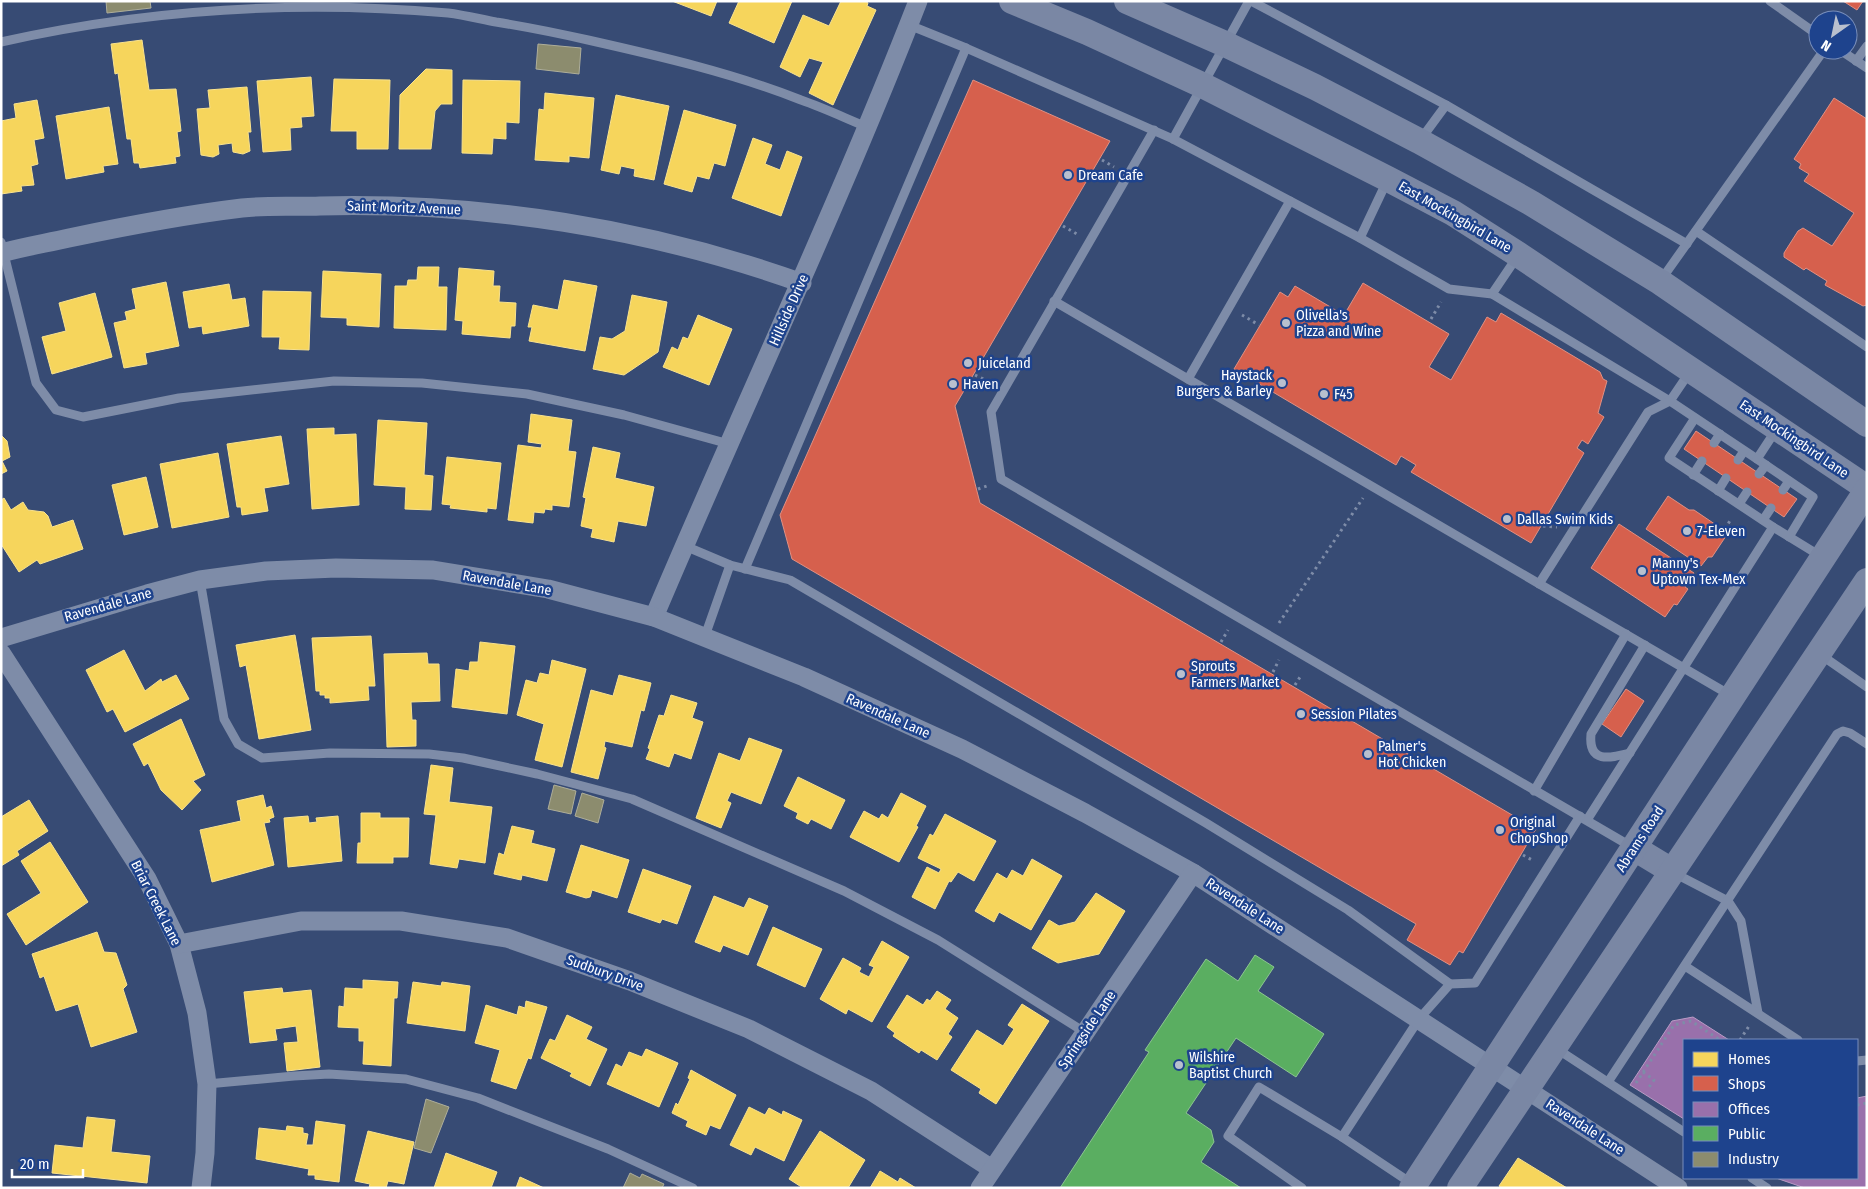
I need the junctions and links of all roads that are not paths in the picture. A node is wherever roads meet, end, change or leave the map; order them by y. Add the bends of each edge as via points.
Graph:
1 (918, 1) edge
2 (1012, 1) edge
3 (1127, 1) edge
4 (1250, 1) edge
5 (1770, 1) edge
6 (909, 25) junction
7 (1808, 28) edge
8 (1, 42) edge
9 (1225, 44) junction
10 (1867, 46) edge
11 (966, 48) junction
12 (1817, 60) edge
13 (1856, 61) joint
14 (1867, 68) edge
15 (1202, 86) junction
16 (1446, 105) junction
17 (867, 127) junction
18 (1154, 130) junction
19 (1173, 139) junction
20 (1419, 142) junction
21 (1388, 179) junction
22 (1290, 201) junction
23 (1696, 231) junction
24 (1360, 238) junction
25 (1687, 244) junction
26 (2, 249) edge
27 (1519, 255) junction
28 (1660, 282) junction
29 (802, 283) junction
30 (1492, 294) junction
31 (1054, 302) junction
32 (1867, 347) edge
33 (1690, 370) junction
34 (1188, 379) junction
35 (1670, 401) junction
36 (1695, 418) junction
37 (1867, 424) edge
38 (1777, 428) junction
39 (1720, 434) junction
40 (1714, 443) dead end
41 (729, 444) junction
42 (1744, 451) junction
43 (1757, 459) junction
44 (1738, 460) dead end
45 (1702, 462) dead end
46 (1766, 466) junction
47 (1759, 474) dead end
48 (1693, 475) junction
49 (1726, 478) dead end
50 (1789, 481) junction
51 (1867, 489) edge
52 (1782, 490) dead end
53 (1718, 491) junction
54 (1748, 492) dead end
55 (1739, 504) junction
56 (1771, 508) dead end
57 (1763, 520) junction
58 (1773, 527) junction
59 (1789, 537) junction
60 (685, 546) junction
61 (1823, 558) junction
62 (730, 565) junction
63 (746, 569) junction
64 (200, 580) junction
65 (1867, 581) edge
66 (1539, 584) junction
67 (654, 617) junction
68 (1626, 634) junction
69 (705, 636) junction
70 (1, 638) edge
71 (1645, 645) junction
72 (1, 653) edge
73 (1818, 653) junction
74 (1684, 668) junction
75 (1867, 687) edge
76 (1732, 696) junction
77 (1867, 744) edge
78 (1630, 753) junction
79 (1534, 791) junction
80 (1583, 818) junction
81 (1634, 848) junction
82 (1672, 871) junction
83 (1193, 872) junction
84 (1728, 901) junction
85 (179, 944) junction
86 (1685, 966) junction
87 (1450, 984) junction
88 (1758, 1013) junction
89 (1419, 1019) junction
90 (1086, 1033) junction
91 (1797, 1039) edge
92 (1555, 1047) junction
93 (1492, 1066) junction
94 (1608, 1082) junction
95 (207, 1084) junction
96 (1527, 1089) junction
97 (1683, 1131) edge
98 (1342, 1137) junction
99 (992, 1169) junction
100 (1753, 1179) edge
101 (1412, 1186) edge
102 (1764, 1187) edge
103 (201, 1188) edge
104 (693, 1188) edge
105 (980, 1188) edge
106 (1302, 1188) edge
107 (1460, 1188) edge
108 (1678, 1188) edge

1 - 6 street, Hillside Drive
2 - 15 main road, East Mockingbird Lane
3 - 9 main road
4 - 9 lane
4 - 16 lane
5 - 7 lane
6 - 11 lane
6 - 17 street, Hillside Drive
8 - 17 lane via 142,17 243,8 346,7 450,14 554,32 656,55 791,96
9 - 15 lane
9 - 20 main road
10 - 13 lane
11 - 18 lane
11 - 63 lane
12 - 23 lane
13 - 14 lane
15 - 19 lane
15 - 21 main road, East Mockingbird Lane
16 - 20 lane
16 - 25 lane
17 - 29 street, Hillside Drive
18 - 19 lane
18 - 31 lane
19 - 22 lane
20 - 28 main road via 1531,203
21 - 24 lane
21 - 27 main road, East Mockingbird Lane via 1453,213
22 - 24 lane
22 - 34 lane
23 - 25 lane
23 - 32 lane
24 - 30 lane via 1449,289
25 - 28 lane
26 - 29 street, Saint Moritz Avenue via 244,208 359,205 471,210 569,222 685,247
26 - 41 lane via 36,383 56,410 83,417 179,398 334,381 422,383 527,394 624,415
27 - 30 lane
27 - 33 main road, East Mockingbird Lane
28 - 37 main road
29 - 41 street, Hillside Drive
30 - 35 lane
31 - 34 lane
31 - 79 lane via 991,412 1001,480
33 - 35 lane
33 - 38 main road, East Mockingbird Lane
34 - 66 lane
35 - 36 lane
35 - 66 lane via 1648,412
36 - 39 lane
36 - 48 lane via 1669,458
38 - 43 lane
38 - 51 main road, East Mockingbird Lane
39 - 40 lane
39 - 42 lane
41 - 60 street, Hillside Drive
42 - 43 lane
42 - 44 lane
43 - 46 lane
45 - 48 lane
46 - 47 lane
46 - 50 lane
48 - 53 lane
49 - 53 lane
50 - 52 lane
50 - 59 lane via 1813,498
51 - 61 main road, Abrams Road
53 - 55 lane
54 - 55 lane
55 - 57 lane
56 - 57 lane
57 - 58 lane
58 - 59 lane
58 - 74 lane
59 - 61 lane
60 - 62 lane
60 - 67 street, Hillside Drive
61 - 76 main road, Abrams Road
62 - 63 lane
62 - 69 lane
63 - 87 lane via 790,580 1206,823 1348,910
64 - 67 street, Ravendale Lane via 266,571 336,568 433,570 548,589
64 - 70 street, Ravendale Lane
64 - 90 lane via 224,718 238,744 262,758 330,753 428,754 537,774 632,799 852,896 938,940
65 - 73 main road
66 - 68 lane
67 - 69 street, Ravendale Lane
68 - 71 lane
68 - 79 lane
69 - 83 street, Ravendale Lane via 962,749 1086,812
71 - 74 lane
71 - 78 lane via 1591,734 1592,749 1603,758
72 - 85 street, Briar Creek Lane via 147,879
73 - 75 lane
73 - 82 main road
74 - 76 lane
74 - 78 lane
76 - 81 main road, Abrams Road
77 - 84 lane via 1850,733 1843,731 1838,734
78 - 80 lane
79 - 80 lane
80 - 81 lane
80 - 87 lane via 1475,983
81 - 82 main road
81 - 93 main road, Abrams Road
82 - 84 lane
82 - 92 main road
83 - 89 street, Ravendale Lane
83 - 90 street, Springside Lane
84 - 86 lane
84 - 88 lane via 1741,921
85 - 95 street, Briar Creek Lane via 197,1014
85 - 99 street, Sudbury Drive via 300,921 401,921 507,938 630,981 749,1029 871,1091
86 - 88 lane
86 - 94 lane
87 - 89 lane
88 - 91 lane
89 - 93 street, Ravendale Lane
89 - 98 lane
90 - 99 street, Springside Lane
92 - 94 lane
92 - 96 main road
93 - 96 street, Ravendale Lane
93 - 101 main road, Abrams Road
94 - 97 lane
95 - 103 street, Briar Creek Lane
95 - 104 lane via 329,1074 406,1078 478,1098 608,1149
96 - 107 main road
96 - 108 street, Ravendale Lane
98 - 101 lane
98 - 106 lane via 1259,1087 1228,1136
99 - 105 street, Springside Lane
100 - 102 lane

